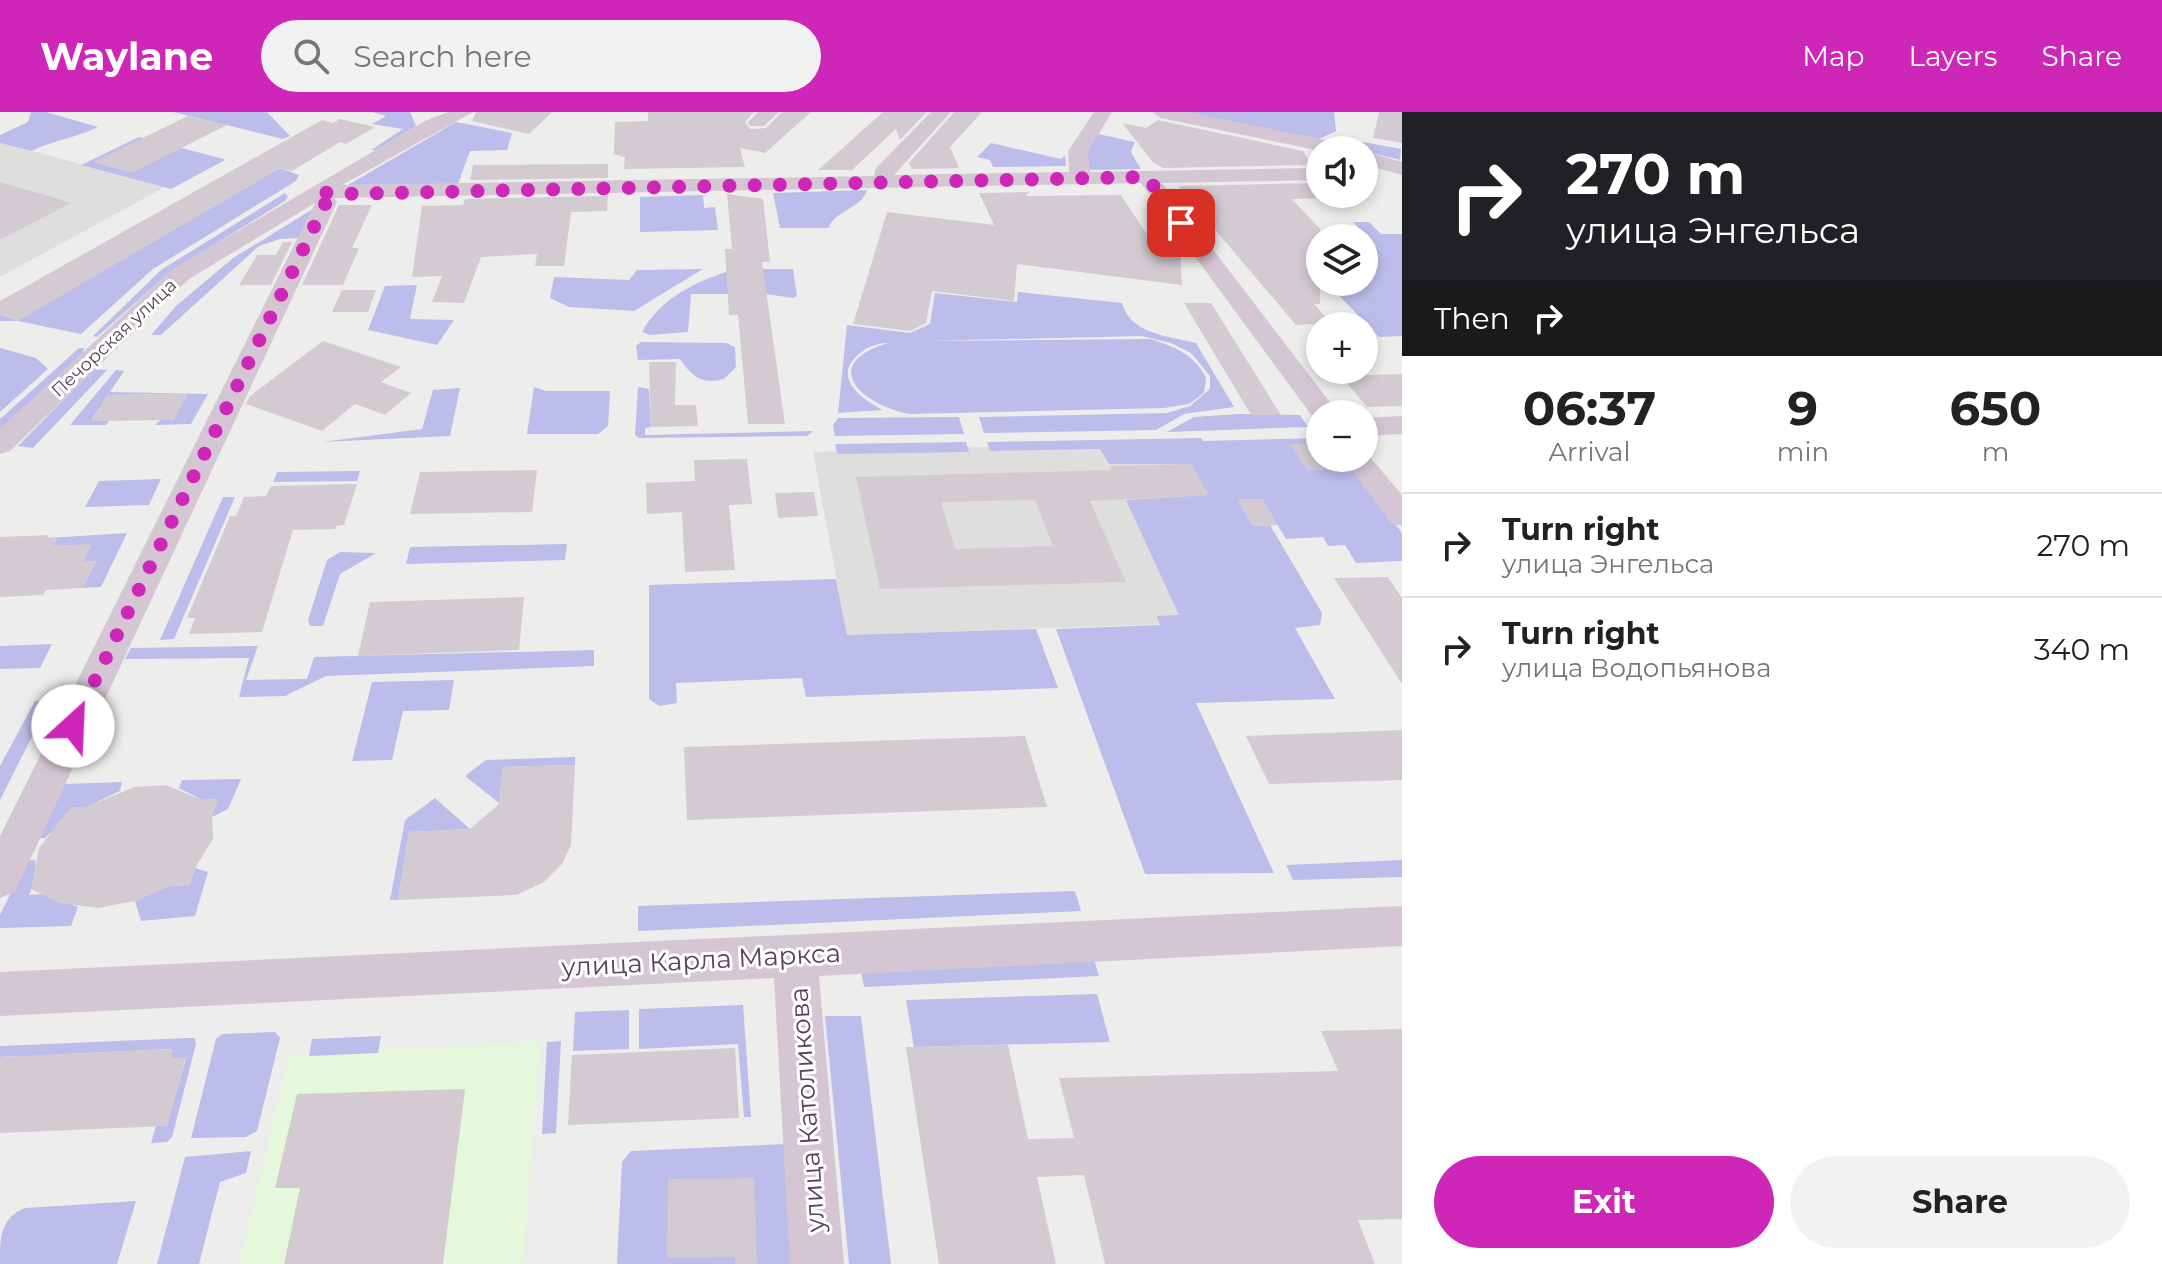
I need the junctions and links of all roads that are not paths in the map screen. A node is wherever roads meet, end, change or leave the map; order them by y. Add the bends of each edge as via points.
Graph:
1 (464, 112) edge
2 (942, 112) edge
3 (1103, 112) edge
4 (1161, 112) edge
5 (428, 119) edge
6 (1306, 142) edge
7 (1378, 162) edge
8 (1402, 171) edge
9 (1378, 172) edge
10 (1306, 174) edge
11 (1147, 177) junction
12 (1082, 178) junction
13 (885, 181) junction
14 (317, 192) junction
15 (1314, 400) edge
16 (1402, 425) edge
17 (1378, 426) edge
18 (0, 445) edge
19 (1369, 472) edge
20 (1402, 516) edge
21 (0, 879) edge
22 (1402, 926) edge
23 (795, 955) junction
24 (0, 994) edge
25 (817, 1264) edge

1 - 5 street, Печорская улица
2 - 13 street via 883,172
3 - 12 street via 1074,156
4 - 6 street
5 - 14 street, Печорская улица
7 - 8 street
8 - 9 street
10 - 11 street
11 - 12 street
11 - 15 street
12 - 13 street
13 - 14 street
14 - 18 street, Печорская улица via 181,274
14 - 21 street via 326,202
16 - 17 street
19 - 20 street
22 - 23 street, улица Карла Маркса
23 - 24 street, улица Карла Маркса
23 - 25 street, улица Католикова

